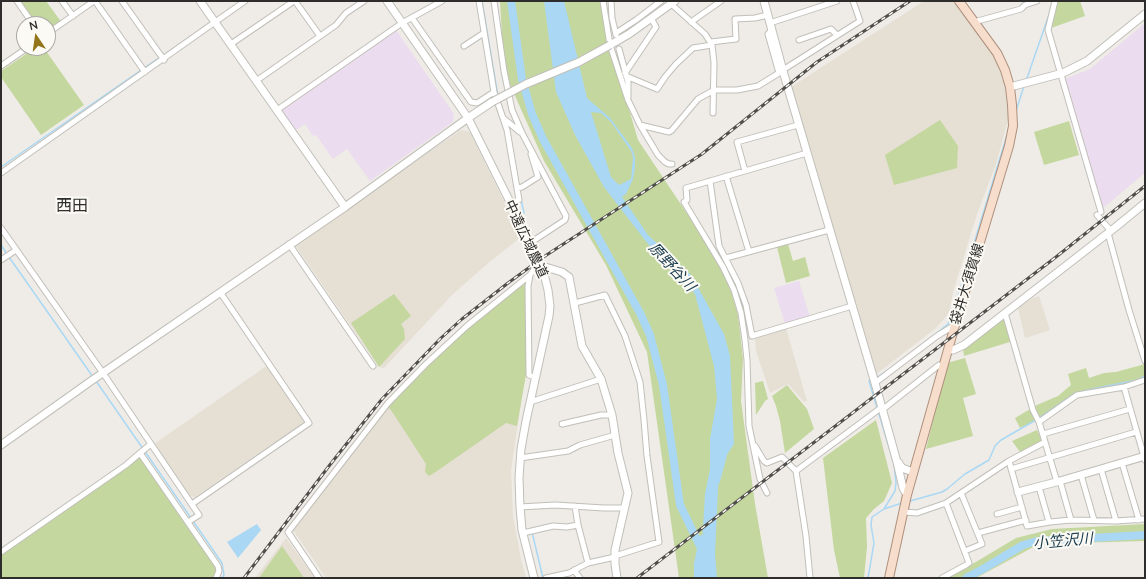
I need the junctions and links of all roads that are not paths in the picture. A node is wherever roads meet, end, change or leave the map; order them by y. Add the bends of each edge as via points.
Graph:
1 (17, 1) edge
2 (62, 1) edge
3 (122, 1) edge
4 (200, 1) edge
5 (245, 1) edge
6 (295, 1) edge
7 (364, 1) edge
8 (387, 1) edge
9 (442, 1) edge
10 (479, 1) edge
11 (494, 1) edge
12 (611, 1) edge
13 (661, 1) edge
14 (721, 1) edge
15 (764, 1) edge
16 (837, 1) edge
17 (853, 1) edge
18 (959, 1) edge
19 (1037, 1) edge
20 (1055, 1) edge
21 (92, 2) edge
22 (603, 2) edge
23 (672, 2) edge
24 (1145, 14) edge
25 (768, 15) junction
26 (27, 16) edge
27 (73, 16) junction
28 (412, 18) junction
29 (651, 18) junction
30 (215, 22) junction
31 (691, 22) junction
32 (974, 22) junction
33 (402, 23) junction
34 (770, 23) junction
35 (56, 28) edge
36 (772, 30) junction
37 (484, 34) junction
38 (837, 35) junction
39 (320, 36) junction
40 (799, 40) dead end
41 (230, 44) junction
42 (712, 44) junction
43 (610, 45) junction
44 (464, 46) dead end
45 (619, 49) dead end
46 (16, 56) edge
47 (162, 57) junction
48 (1, 66) edge
49 (786, 68) dead end
50 (144, 70) junction
51 (1061, 73) junction
52 (626, 74) junction
53 (256, 81) junction
54 (1010, 87) junction
55 (714, 90) junction
56 (494, 92) junction
57 (628, 100) junction
58 (277, 110) junction
59 (713, 113) dead end
60 (468, 118) junction
61 (502, 118) junction
62 (798, 125) junction
63 (640, 126) junction
64 (522, 133) junction
65 (527, 142) junction
66 (807, 153) junction
67 (672, 164) dead end
68 (745, 171) junction
69 (1, 173) edge
70 (726, 176) junction
71 (710, 181) junction
72 (517, 188) junction
73 (510, 203) junction
74 (1145, 203) edge
75 (344, 207) junction
76 (1, 228) edge
77 (829, 230) junction
78 (1109, 232) junction
79 (530, 243) junction
80 (289, 244) junction
81 (15, 251) junction
82 (749, 252) junction
83 (535, 254) junction
84 (726, 258) junction
85 (3, 259) edge
86 (542, 266) junction
87 (530, 276) junction
88 (220, 292) junction
89 (575, 303) junction
90 (852, 306) junction
91 (1005, 313) junction
92 (955, 325) junction
93 (949, 349) junction
94 (1145, 361) edge
95 (373, 366) dead end
96 (944, 366) junction
97 (101, 374) junction
98 (536, 377) junction
99 (601, 379) junction
100 (1145, 380) edge
101 (875, 383) junction
102 (1124, 387) junction
103 (530, 402) junction
104 (882, 409) junction
105 (1130, 409) junction
106 (612, 415) junction
107 (1039, 422) junction
108 (562, 424) dead end
109 (1136, 432) junction
110 (1043, 434) junction
111 (616, 435) junction
112 (751, 438) junction
113 (1045, 442) junction
114 (151, 444) junction
115 (1, 445) edge
116 (140, 453) junction
117 (1049, 457) junction
118 (520, 458) junction
119 (1145, 458) edge
120 (1009, 461) junction
121 (897, 462) junction
122 (1122, 463) junction
123 (1011, 469) junction
124 (1101, 469) junction
125 (796, 471) junction
126 (913, 472) junction
127 (1081, 475) junction
128 (1059, 482) junction
129 (1039, 487) junction
130 (1018, 492) junction
131 (767, 493) dead end
132 (961, 493) junction
133 (907, 495) junction
134 (946, 502) junction
135 (192, 504) junction
136 (575, 506) junction
137 (1022, 507) junction
138 (520, 508) junction
139 (625, 508) junction
140 (904, 512) junction
141 (997, 514) dead end
142 (1145, 519) edge
143 (1026, 520) junction
144 (1071, 520) junction
145 (1094, 520) junction
146 (1138, 520) junction
147 (1116, 521) junction
148 (188, 522) junction
149 (1050, 522) junction
150 (578, 525) junction
151 (523, 533) junction
152 (978, 533) junction
153 (965, 551) junction
154 (1, 552) edge
155 (615, 556) junction
156 (588, 563) junction
157 (574, 570) junction
158 (216, 578) edge
159 (319, 578) edge
160 (534, 578) edge
161 (546, 578) edge
162 (580, 578) edge
163 (617, 578) edge
164 (810, 578) edge
165 (889, 578) edge
166 (942, 578) edge

1 - 26 street
2 - 27 street
3 - 47 street
4 - 30 street
5 - 30 street
6 - 39 street
6 - 41 street
7 - 39 street
8 - 33 street, 中遠広域農道
9 - 28 street
10 - 37 street
11 - 64 street via 512,110
12 - 13 street via 616,34
14 - 31 street
15 - 25 street
16 - 34 street
17 - 38 street via 860,21
18 - 32 main road, 袋井大須賀線
19 - 32 street
20 - 51 street via 1048,30
21 - 27 street
21 - 50 street
22 - 43 street
23 - 29 street
23 - 31 street
24 - 51 street via 1092,58
25 - 34 street
25 - 42 street via 734,19 736,39
27 - 35 street
28 - 33 street
28 - 56 street via 471,102 477,104
29 - 43 street
29 - 52 street via 656,26
30 - 41 street
30 - 47 street
31 - 42 street
32 - 54 main road, 袋井大須賀線 via 997,53
33 - 58 street
33 - 60 street, 中遠広域農道
34 - 36 street
36 - 55 street via 768,34 779,73 758,86 737,90
36 - 62 street
37 - 44 street
37 - 56 street
38 - 40 street via 831,29
38 - 49 street
39 - 53 street
41 - 53 street
42 - 52 street via 693,48 672,68 657,89
42 - 55 street
43 - 57 street
43 - 60 street, bridge via 580,62 520,87
45 - 52 street
46 - 48 street
47 - 50 street
50 - 69 street
51 - 54 street
51 - 78 street via 1099,214
52 - 57 street
53 - 58 street
54 - 92 main road, 袋井大須賀線 via 1012,126 1009,146
55 - 59 street
55 - 63 street via 698,99 670,132
56 - 61 street
57 - 63 street
58 - 75 street
60 - 73 street, 中遠広域農道
60 - 75 street
61 - 64 street
61 - 72 street via 507,130
62 - 66 street
62 - 68 street via 738,142
63 - 67 street via 658,155 665,162
64 - 65 street
65 - 72 street via 538,177
65 - 79 street via 566,216 565,220
66 - 68 street
66 - 77 street
68 - 70 street
70 - 71 street
70 - 82 street
71 - 84 street via 719,246
71 - 112 street via 686,188 687,200 684,202 734,290 745,340
72 - 73 street via 519,200
73 - 79 street, 中遠広域農道
74 - 78 street
75 - 80 street
76 - 81 street
77 - 82 street
77 - 90 street
78 - 91 street
78 - 94 street
79 - 83 street, 中遠広域農道
80 - 88 street
80 - 95 street
81 - 85 street
81 - 97 street
82 - 84 street
83 - 86 street, 中遠広域農道
83 - 87 street via 532,257 536,267
84 - 90 street via 746,305 752,336
86 - 89 street via 566,274 571,281
86 - 98 street, 中遠広域農道 via 550,306
87 - 98 street via 529,375
87 - 159 street via 467,326 388,403 288,532
88 - 97 street
88 - 135 street via 310,423
89 - 99 street via 582,346
89 - 155 street via 605,295 625,336 640,382 659,542
90 - 101 street
91 - 93 street via 964,345
91 - 107 street via 1033,410
92 - 93 main road, 袋井大須賀線
92 - 101 street
93 - 96 main road, 袋井大須賀線
96 - 104 street via 939,365
96 - 126 main road, 袋井大須賀線
97 - 114 street
97 - 115 street
98 - 103 street, 中遠広域農道
99 - 103 street
99 - 106 street
100 - 102 street
101 - 104 street
102 - 105 street
102 - 107 street via 1077,395
103 - 118 street, 中遠広域農道
104 - 121 street
104 - 125 street
105 - 109 street
105 - 110 street
106 - 108 street
106 - 111 street
107 - 110 street
109 - 117 street
109 - 119 street
110 - 113 street
111 - 118 street via 568,451
111 - 139 street via 628,493
112 - 125 street via 764,461 767,463 782,457
112 - 131 street via 760,479
113 - 117 street
113 - 120 street
114 - 116 street
114 - 135 street
116 - 148 street
116 - 154 street
117 - 123 street
117 - 128 street
118 - 138 street, 中遠広域農道
119 - 122 street
120 - 123 street
120 - 132 street
121 - 126 street via 902,468
121 - 133 street
122 - 124 street
122 - 146 street
123 - 130 street
124 - 127 street
124 - 147 street
125 - 164 street
126 - 133 main road, 袋井大須賀線
127 - 128 street
127 - 145 street
128 - 129 street
128 - 144 street
129 - 130 street
129 - 149 street
130 - 137 street
132 - 134 street
132 - 152 street
133 - 140 main road, 袋井大須賀線
134 - 140 street via 917,513
134 - 153 street
135 - 148 street via 199,514
136 - 138 street
136 - 139 street
136 - 150 street
137 - 141 street
137 - 143 street
138 - 151 street, 中遠広域農道
139 - 155 street
140 - 165 main road, 袋井大須賀線
142 - 146 street
143 - 149 street via 1027,526
143 - 152 street
144 - 145 street
144 - 149 street
145 - 147 street
146 - 147 street
148 - 158 street via 218,566
150 - 151 street via 553,526
150 - 156 street
151 - 160 street, 中遠広域農道
152 - 153 street via 982,544
153 - 166 street via 969,562
155 - 156 street
155 - 163 street
156 - 157 street
157 - 161 street
157 - 162 street

